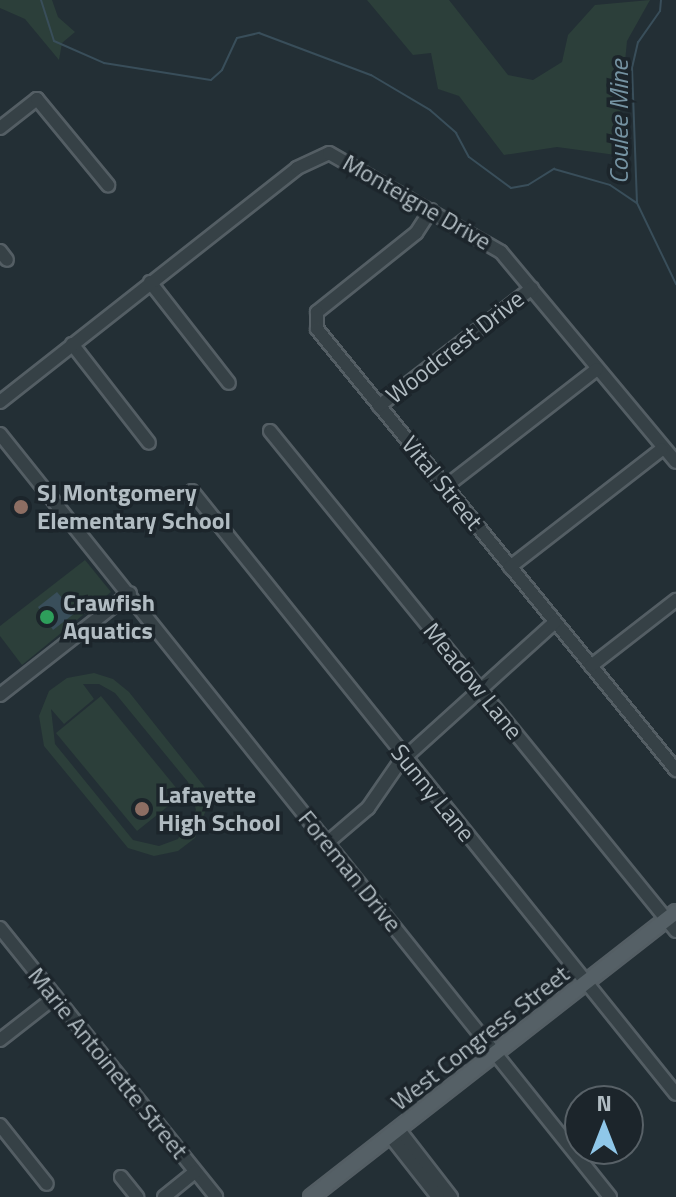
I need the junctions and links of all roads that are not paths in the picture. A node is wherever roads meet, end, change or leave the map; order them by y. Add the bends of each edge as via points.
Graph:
1 (0, 128) edge
2 (108, 185) dead end
3 (431, 210) junction
4 (150, 282) junction
5 (532, 288) junction
6 (72, 344) junction
7 (597, 369) junction
8 (229, 383) dead end
9 (0, 402) edge
10 (379, 406) junction
11 (270, 431) dead end
12 (0, 434) edge
13 (149, 443) dead end
14 (662, 449) junction
15 (676, 462) edge
16 (445, 487) junction
17 (192, 491) dead end
18 (510, 567) junction
19 (130, 593) junction
20 (676, 600) edge
21 (555, 622) junction
22 (591, 666) junction
23 (480, 690) junction
24 (0, 695) edge
25 (405, 758) junction
26 (675, 766) edge
27 (327, 843) junction
28 (673, 921) edge
29 (0, 928) edge
30 (586, 983) junction
31 (55, 997) junction
32 (0, 1040) edge
33 (498, 1054) junction
34 (676, 1094) edge
35 (0, 1125) edge
36 (395, 1134) junction
37 (195, 1172) junction
38 (121, 1177) dead end
39 (47, 1184) dead end
40 (436, 1189) edge
41 (137, 1197) edge
42 (164, 1197) edge
43 (216, 1197) edge
44 (311, 1197) edge
45 (451, 1197) edge
46 (610, 1197) edge

1 - 2 street via 37,99
3 - 4 street, Monteigne Drive via 338,156 320,154
3 - 5 street, Monteigne Drive via 492,243
3 - 10 street, Vital Street via 416,233 315,316 317,329
4 - 6 street, Monteigne Drive
4 - 8 street
5 - 7 street, Monteigne Drive
5 - 10 street, Woodcrest Drive
6 - 9 street, Monteigne Drive
6 - 13 street
7 - 14 street, Monteigne Drive
7 - 16 street
10 - 16 street, Vital Street
11 - 23 street, Meadow Lane
12 - 19 street, Foreman Drive
14 - 15 street, Monteigne Drive
14 - 18 street
16 - 18 street, Vital Street
17 - 25 street, Sunny Lane
18 - 21 street, Vital Street
19 - 24 street
19 - 27 street, Foreman Drive
20 - 22 street
21 - 22 street, Vital Street
21 - 23 street
22 - 26 street, Vital Street
23 - 25 street
23 - 28 street, Meadow Lane
25 - 27 street via 368,808
25 - 30 street, Sunny Lane
27 - 33 street, Foreman Drive
28 - 30 main road, West Congress Street
29 - 31 street, Marie Antoinette Street
30 - 33 main road, West Congress Street
30 - 34 street, Sunny Lane
31 - 32 street
31 - 37 street, Marie Antoinette Street
33 - 36 main road, West Congress Street
33 - 46 street, Foreman Drive
35 - 39 street
36 - 40 street
36 - 44 main road, West Congress Street
37 - 42 street
37 - 43 street, Marie Antoinette Street
38 - 41 street
40 - 45 street

